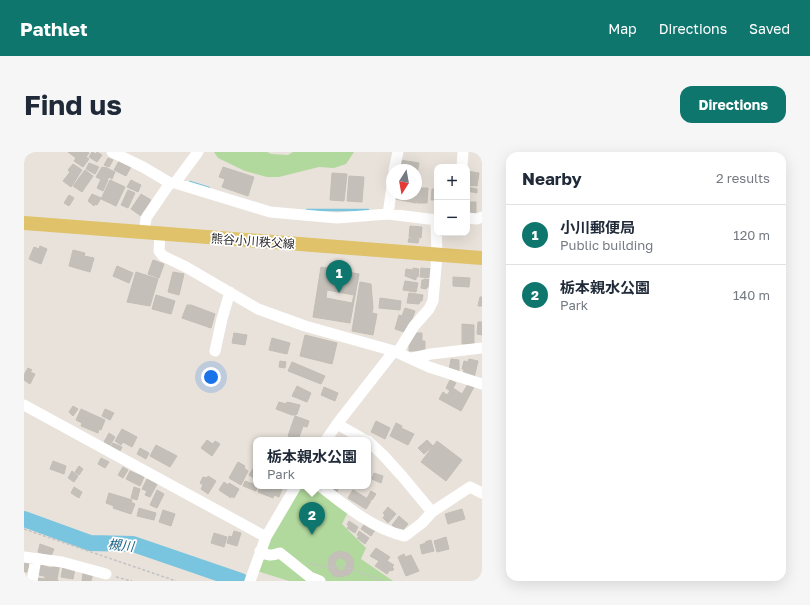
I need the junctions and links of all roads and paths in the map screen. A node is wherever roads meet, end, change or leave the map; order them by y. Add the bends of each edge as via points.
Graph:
1 (112, 152) edge
2 (198, 152) edge
3 (398, 152) edge
4 (463, 152) edge
5 (395, 164) edge
6 (462, 164) edge
7 (172, 183) junction
8 (390, 200) edge
9 (388, 214) junction
10 (482, 217) edge
11 (470, 218) edge
12 (434, 220) edge
13 (24, 223) edge
14 (144, 233) junction
15 (160, 234) junction
16 (437, 236) edge
17 (437, 256) junction
18 (482, 258) edge
19 (230, 292) junction
20 (482, 348) edge
21 (215, 351) dead end
22 (396, 351) junction
23 (412, 358) junction
24 (482, 384) edge
25 (24, 405) edge
26 (337, 424) junction
27 (328, 437) edge
28 (360, 437) edge
29 (371, 445) edge
30 (294, 489) edge
31 (324, 489) edge
32 (482, 493) edge
33 (432, 512) junction
34 (24, 529) edge
35 (266, 537) junction
36 (259, 555) junction
37 (24, 557) edge
38 (36, 559) junction
39 (309, 563) dead end
40 (106, 574) joint
41 (32, 581) edge
42 (132, 581) edge
43 (176, 581) edge
44 (250, 581) edge
45 (320, 581) edge
46 (382, 581) edge

1 - 7 street
2 - 7 street
3 - 5 street
4 - 6 street
7 - 9 street via 270,212 338,218
7 - 14 street via 146,218
8 - 9 street
9 - 12 street
10 - 11 street
13 - 14 main road, 熊谷小川秩父線
14 - 15 main road, 熊谷小川秩父線
15 - 17 main road, 熊谷小川秩父線
15 - 19 street via 159,251 163,256
16 - 17 street
17 - 18 main road, 熊谷小川秩父線
17 - 22 street via 433,301
19 - 21 street
19 - 22 street via 258,309 293,322
20 - 23 street
22 - 23 street
22 - 26 street
23 - 24 street via 429,367
25 - 35 street
26 - 27 street
26 - 28 street
29 - 33 street
30 - 35 street
31 - 33 street via 350,509 393,534 405,536
32 - 33 street via 470,487
34 - 43 path
35 - 36 street
36 - 44 street
36 - 45 street via 273,556 280,552 310,577
37 - 38 street
38 - 40 street via 62,562
38 - 41 street
39 - 46 path via 324,568 343,566
40 - 42 path

